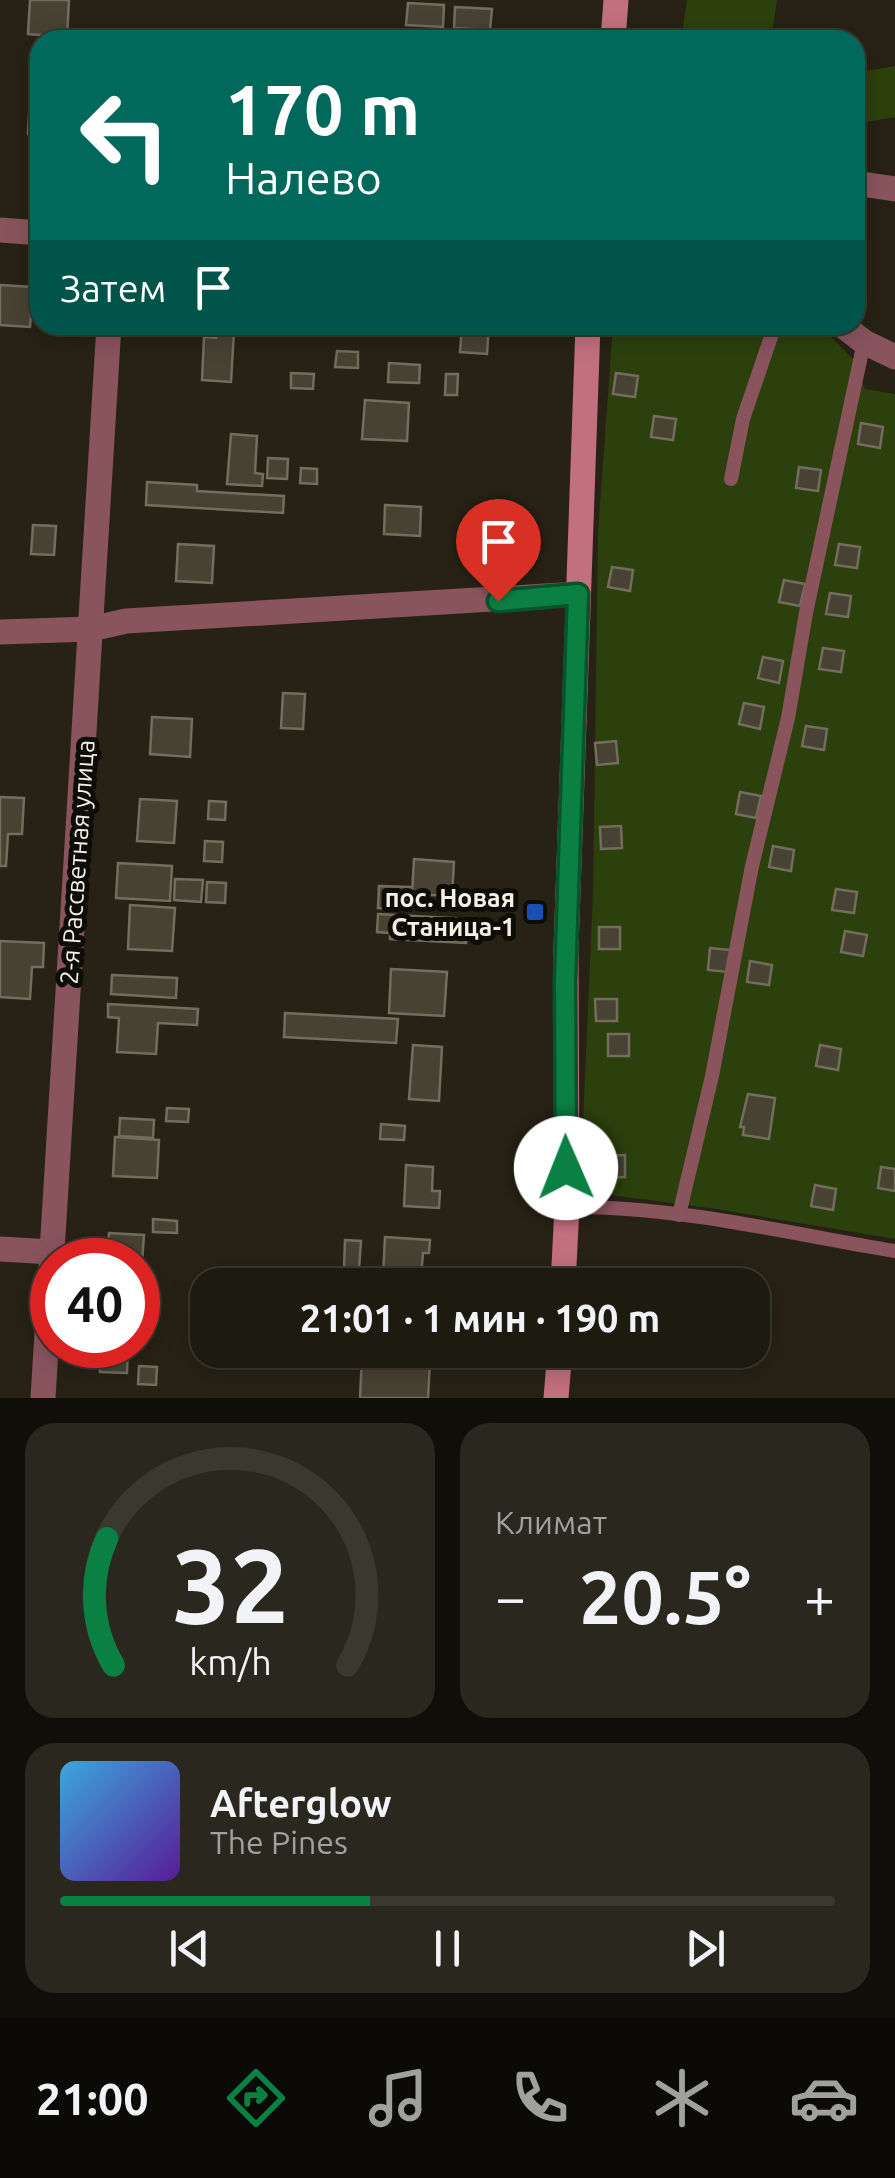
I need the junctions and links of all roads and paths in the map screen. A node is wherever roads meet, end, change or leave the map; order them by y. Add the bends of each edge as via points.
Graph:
1 (616, 0) edge
2 (614, 30) edge
3 (865, 184) edge
4 (895, 189) edge
5 (0, 230) edge
6 (30, 232) edge
7 (108, 335) edge
8 (588, 335) edge
9 (772, 335) edge
10 (855, 335) edge
11 (864, 342) junction
12 (895, 357) edge
13 (731, 479) dead end
14 (578, 594) junction
15 (91, 629) junction
16 (0, 632) edge
17 (567, 1207) junction
18 (679, 1215) junction
19 (53, 1238) edge
20 (0, 1249) edge
21 (30, 1251) edge
22 (895, 1251) edge
23 (565, 1268) edge
24 (45, 1368) edge
25 (558, 1368) edge
26 (43, 1398) edge
27 (556, 1398) edge

1 - 2 street
3 - 4 street
5 - 6 street
7 - 15 street, 2-я Рассветная улица
8 - 14 street
9 - 13 lane
10 - 11 street
11 - 12 street
11 - 18 lane
14 - 15 street
14 - 17 street via 564,1046
15 - 16 street
15 - 19 street, 2-я Рассветная улица
17 - 18 lane
17 - 23 street
18 - 22 lane
20 - 21 street
24 - 26 street, 2-я Рассветная улица
25 - 27 street

